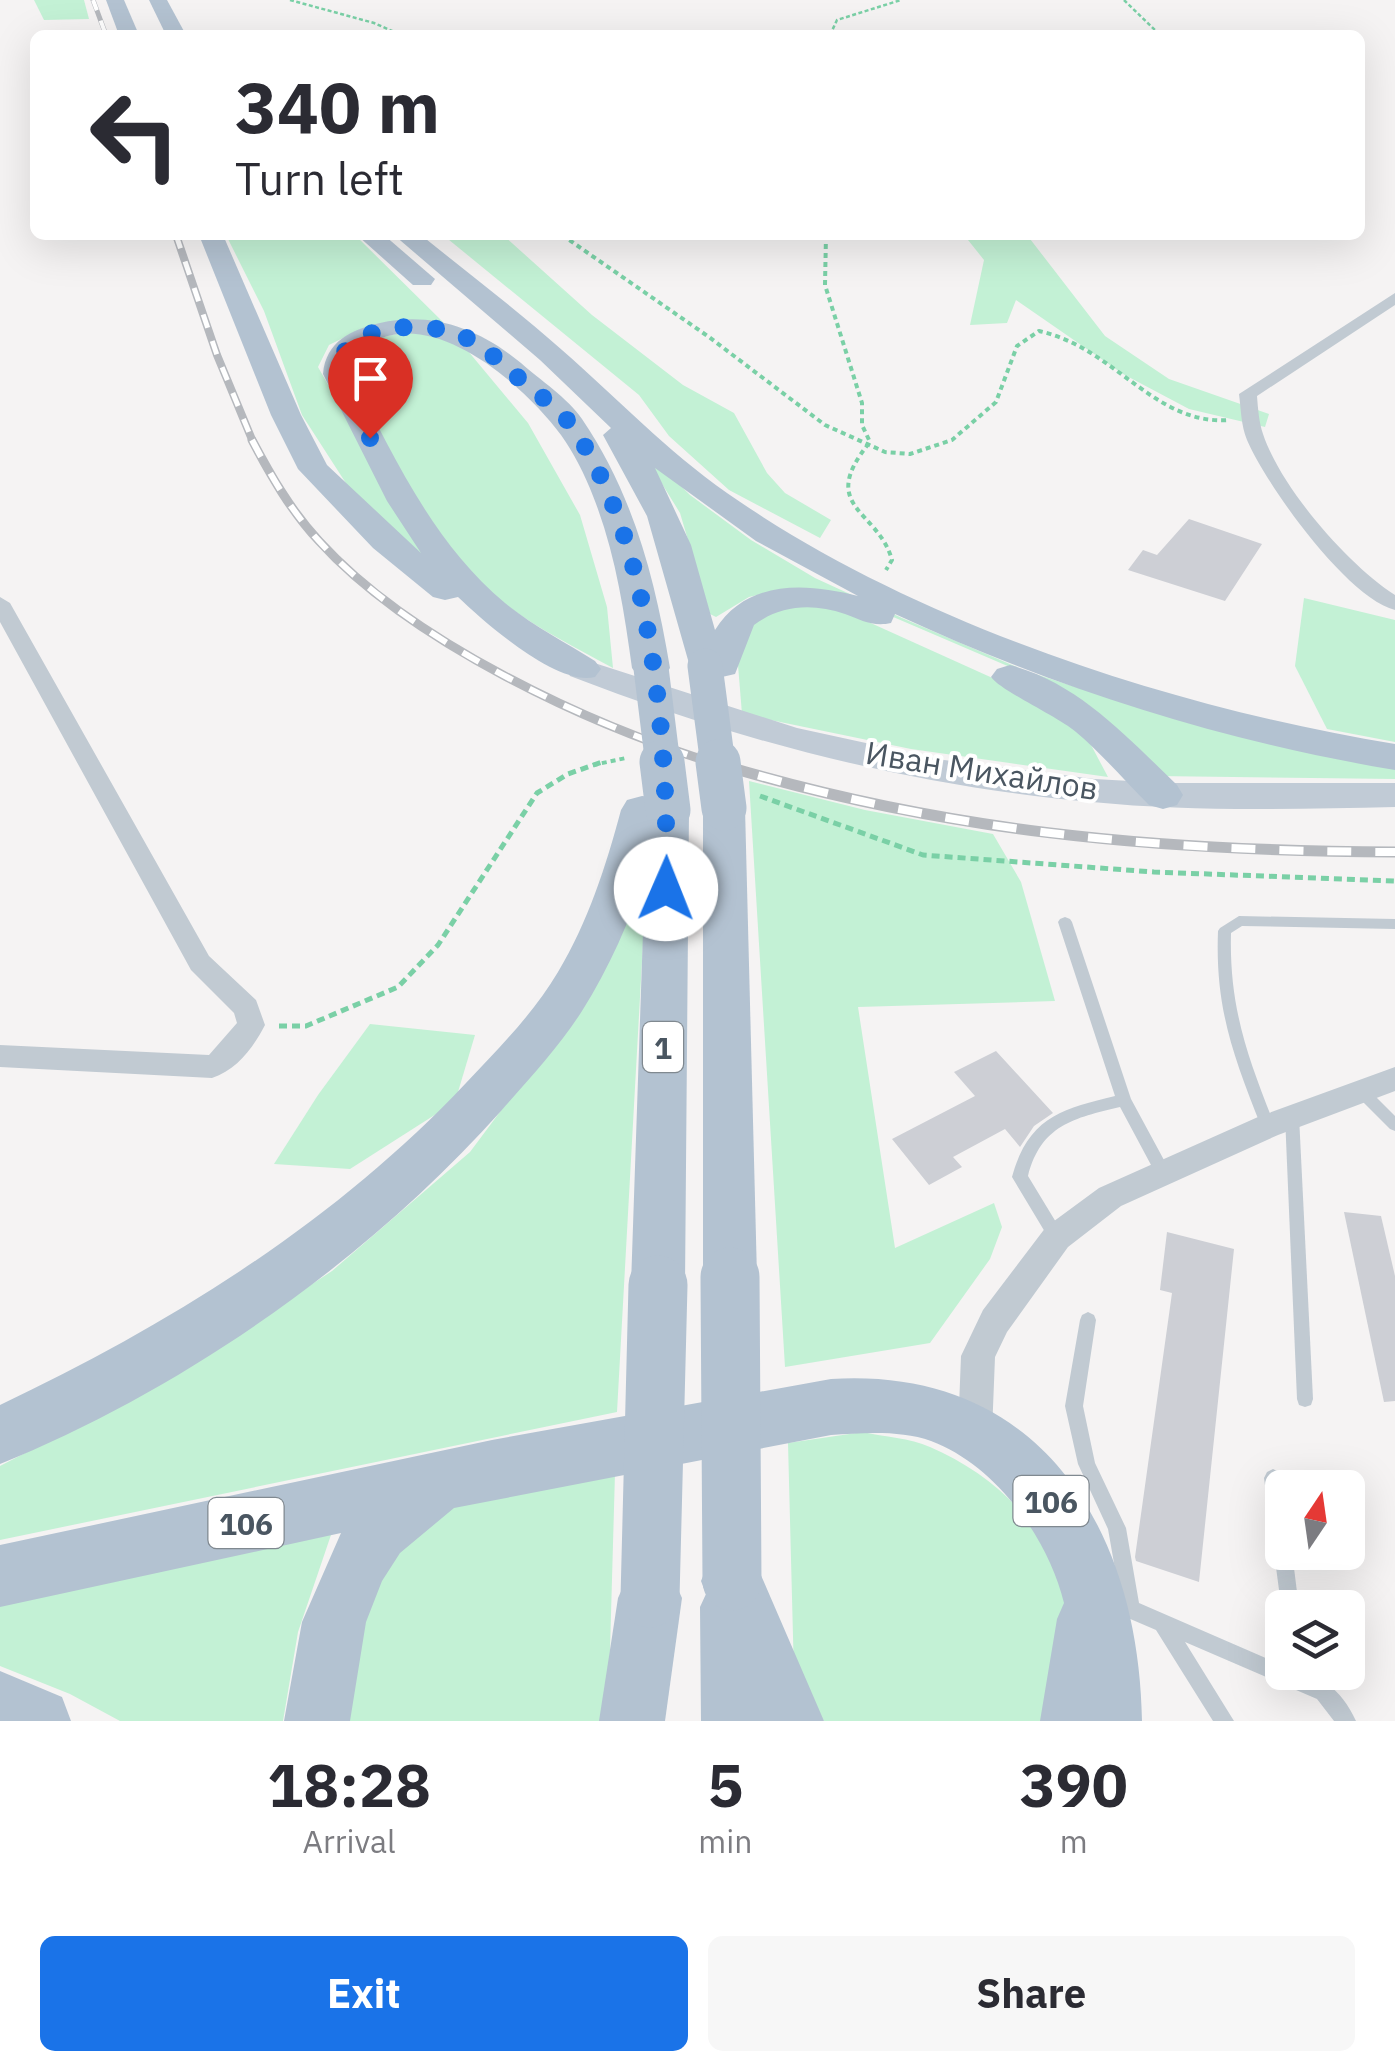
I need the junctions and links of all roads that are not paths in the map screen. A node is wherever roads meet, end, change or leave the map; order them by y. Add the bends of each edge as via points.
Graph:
1 (115, 0) edge
2 (132, 0) edge
3 (158, 0) edge
4 (127, 30) edge
5 (147, 30) edge
6 (173, 30) edge
7 (214, 240) edge
8 (375, 240) edge
9 (412, 240) edge
10 (1395, 298) edge
11 (550, 354) junction
12 (570, 423) junction
13 (0, 603) edge
14 (1395, 604) edge
15 (714, 666) junction
16 (582, 669) junction
17 (1395, 757) edge
18 (1163, 795) junction
19 (1395, 795) edge
20 (655, 810) junction
21 (1064, 922) dead end
22 (1395, 924) edge
23 (0, 1056) edge
24 (1395, 1079) edge
25 (1360, 1090) junction
26 (1124, 1100) junction
27 (1280, 1121) junction
28 (1395, 1125) edge
29 (1162, 1173) junction
30 (1057, 1237) junction
31 (1088, 1320) dead end
32 (1305, 1399) dead end
33 (975, 1433) junction
34 (0, 1436) edge
35 (492, 1470) junction
36 (0, 1576) edge
37 (732, 1581) junction
38 (650, 1598) junction
39 (1112, 1602) junction
40 (1163, 1624) junction
41 (1265, 1664) edge
42 (1321, 1690) edge
43 (0, 1704) edge
44 (38, 1721) edge
45 (316, 1721) edge
46 (632, 1721) edge
47 (647, 1721) edge
48 (734, 1721) edge
49 (790, 1721) edge
50 (1073, 1721) edge
51 (1108, 1721) edge
52 (1224, 1721) edge
53 (1346, 1721) edge

1 - 4 main road
2 - 5 main road
3 - 6 main road
7 - 16 main road via 314,470 452,597
8 - 12 main road via 470,319
9 - 11 main road, 1
10 - 14 street via 1248,394 1254,436 1295,503 1372,592
11 - 15 main road, 1 via 632,454 677,551
11 - 17 main road via 714,499 867,588 1033,662 1153,703 1298,741
12 - 16 main road via 484,347 450,330 368,334 347,347 337,364 395,485 439,555 491,610
12 - 20 main road, bridge via 622,530 643,610
13 - 23 street via 200,963 246,1008 251,1025 212,1068
15 - 18 main road via 742,615 777,599 842,602 1046,694 1089,723
15 - 37 main road, 1, bridge via 737,800
16 - 18 main road, Иван Михайлов via 730,721 871,754 1014,780
18 - 19 main road, Иван Михайлов
20 - 34 main road via 572,990 443,1141 346,1228 267,1284 139,1364
20 - 38 main road, 1, bridge via 658,1285
21 - 26 lane
22 - 27 lane via 1239,921 1225,932 1224,996 1233,1037
24 - 25 street
25 - 27 street
25 - 28 lane
26 - 29 lane
26 - 30 lane via 1062,1119 1034,1138 1024,1157 1020,1177
27 - 29 street
27 - 32 lane
29 - 30 street via 1110,1197
30 - 33 street via 995,1321 978,1356
31 - 39 lane via 1074,1406 1086,1464 1117,1528
33 - 35 main road, 106 via 919,1411 831,1407
33 - 39 main road, 106 via 1047,1494
35 - 36 main road, 106
35 - 45 main road via 408,1503 367,1544 328,1646
37 - 48 main road, 1
37 - 49 main road
38 - 46 main road
38 - 47 main road, 1
39 - 40 lane
39 - 50 main road
39 - 51 main road
40 - 41 lane
40 - 52 lane
42 - 53 lane
43 - 44 main road

